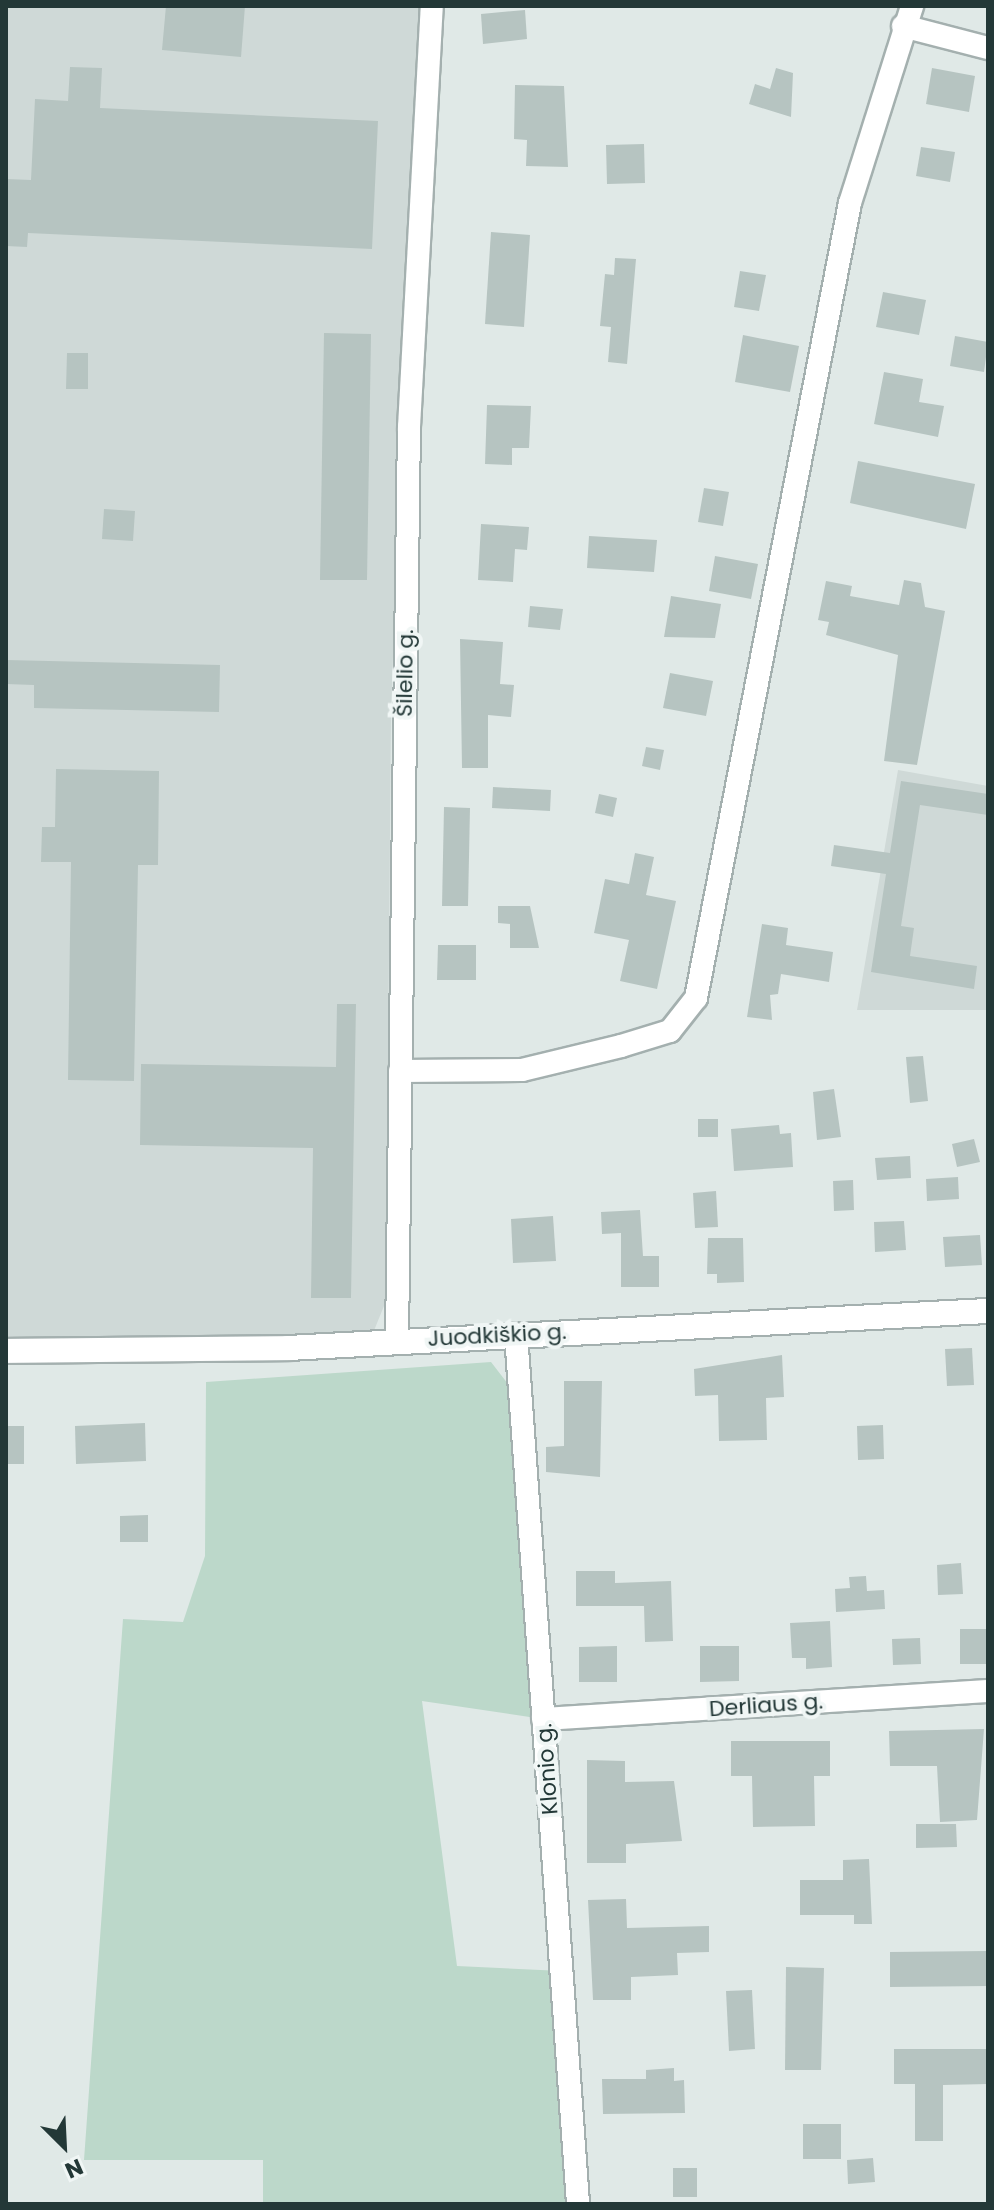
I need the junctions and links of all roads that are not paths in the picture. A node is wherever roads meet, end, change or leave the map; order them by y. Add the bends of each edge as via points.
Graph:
1 (432, 6) edge
2 (908, 16) edge
3 (988, 48) edge
4 (400, 1071) junction
5 (988, 1311) edge
6 (516, 1334) junction
7 (397, 1340) junction
8 (6, 1351) edge
9 (988, 1691) edge
10 (543, 1719) junction
11 (578, 2204) edge

1 - 4 street, Šilelio g. via 409,427
2 - 3 street
2 - 4 street via 850,203 696,998 670,1031 621,1046 522,1070
4 - 7 street, Šilelio g.
5 - 6 street, Juodkiškio g.
6 - 7 street, Juodkiškio g.
6 - 10 street, Klonio g.
7 - 8 street, Juodkiškio g.
9 - 10 street, Derliaus g.
10 - 11 street, Klonio g.

